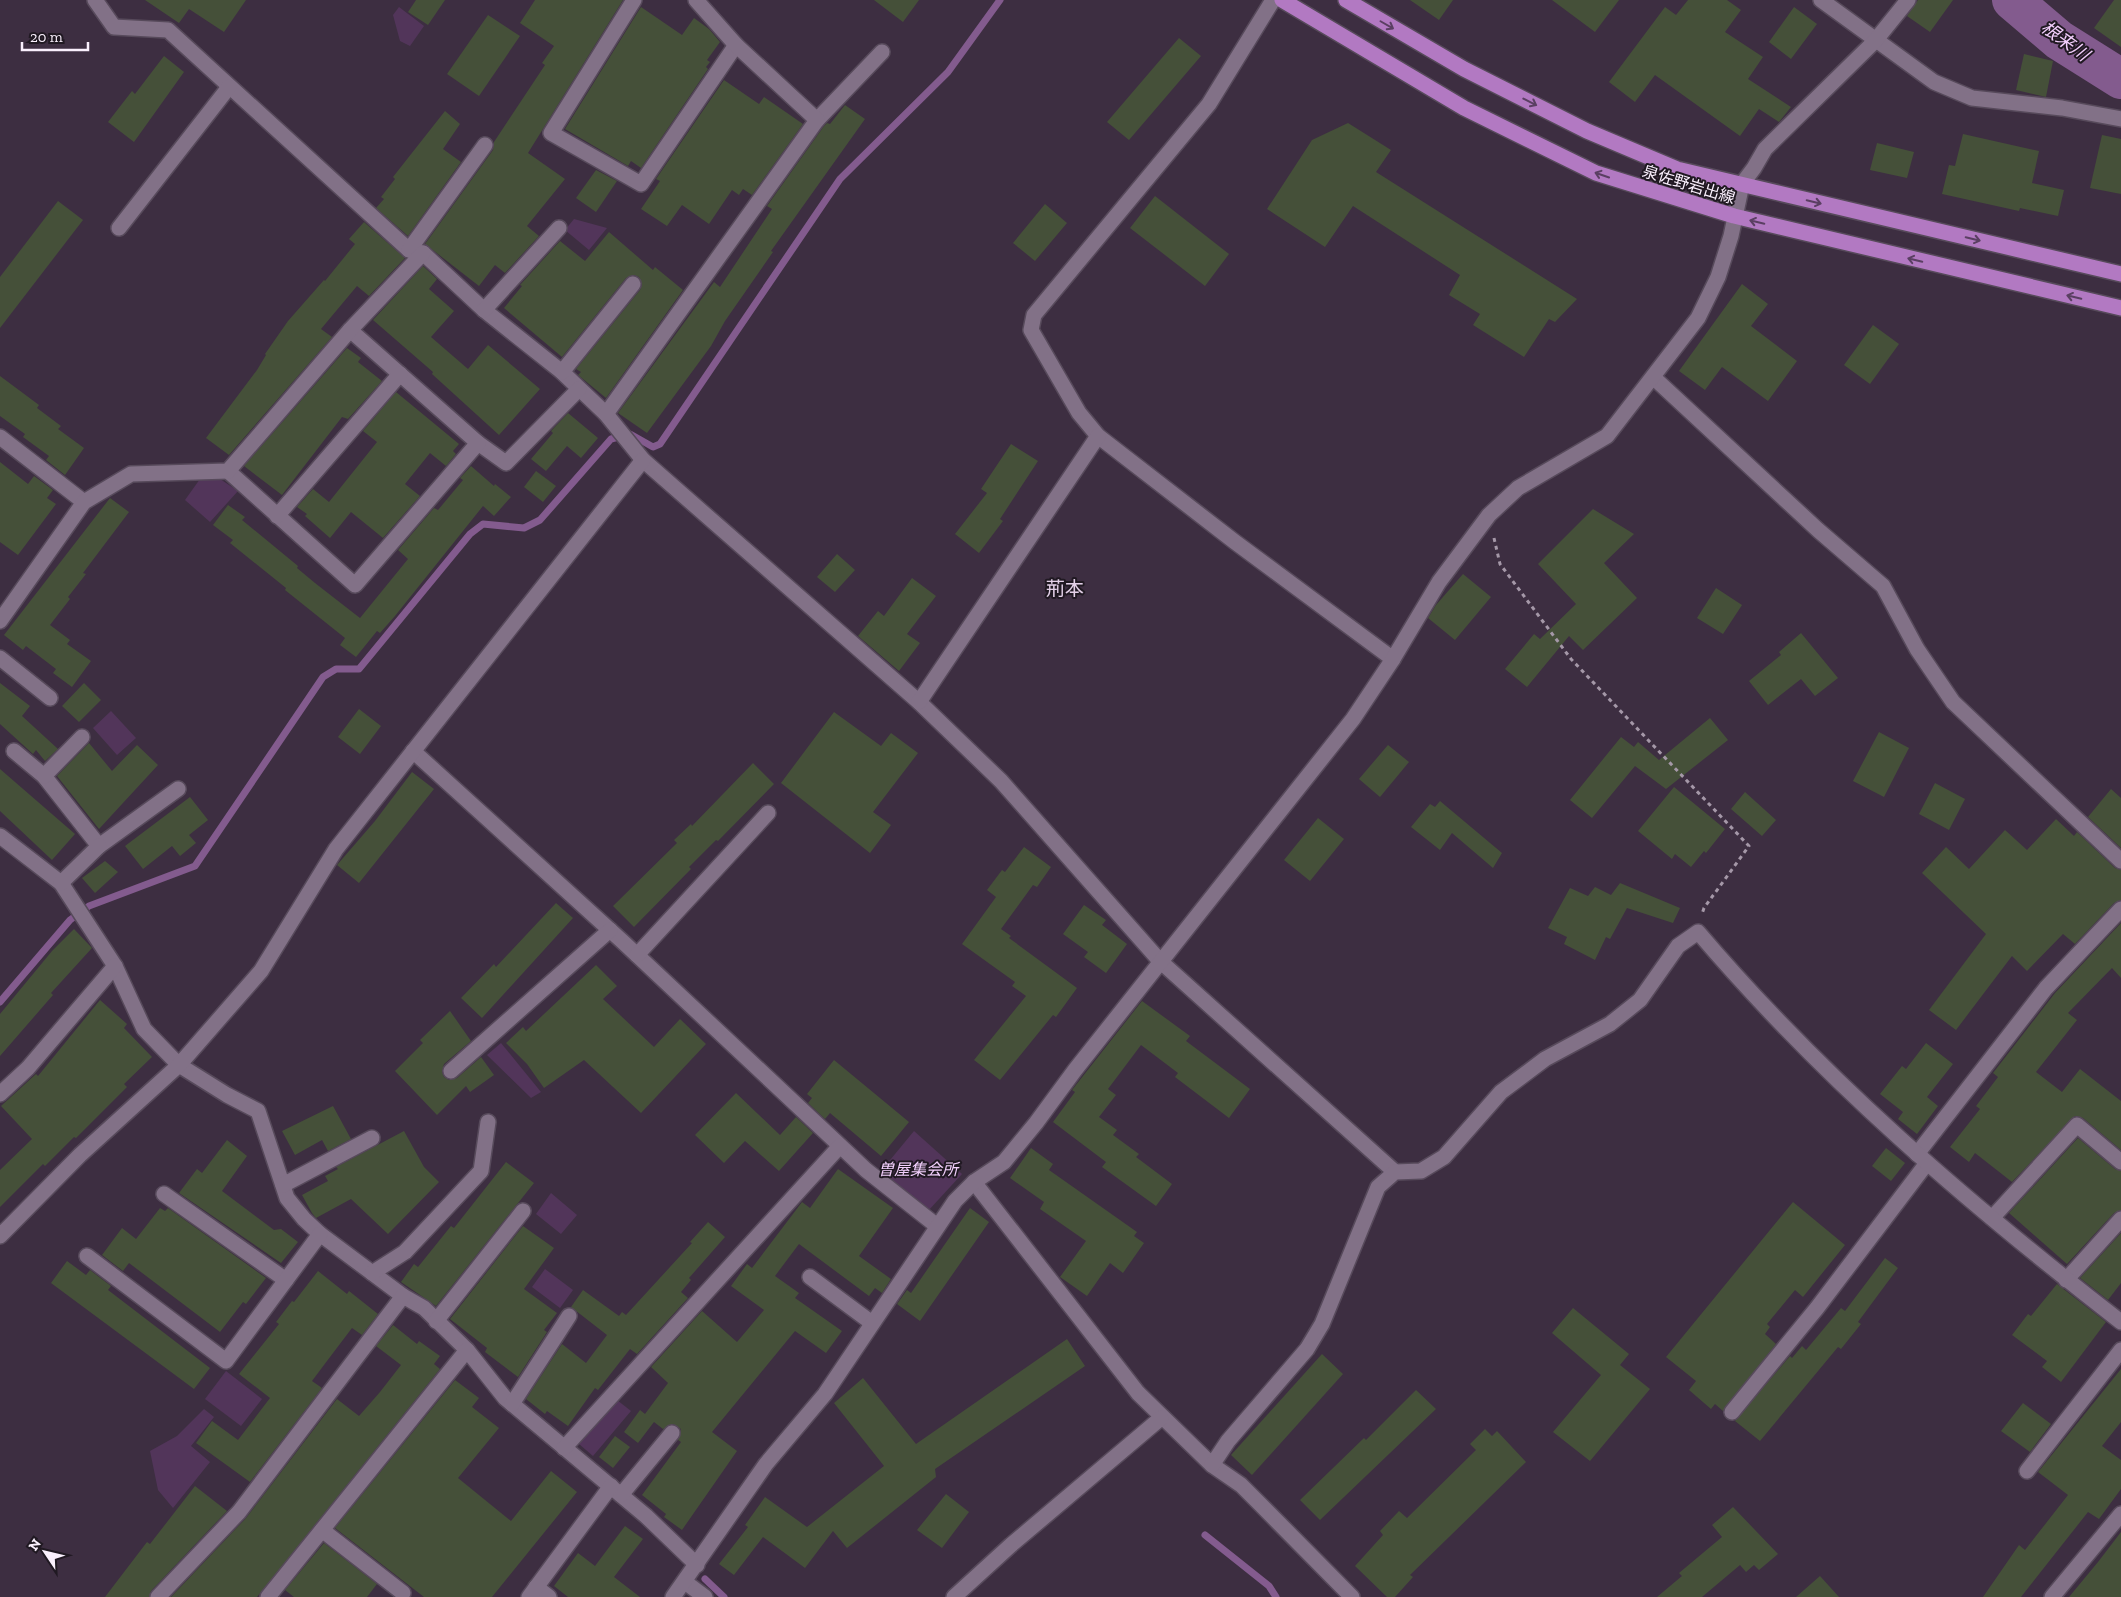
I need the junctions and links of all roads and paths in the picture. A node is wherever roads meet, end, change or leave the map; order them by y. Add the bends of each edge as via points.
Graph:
1 (95, 0) edge
2 (634, 0) edge
3 (696, 0) edge
4 (1273, 0) edge
5 (1282, 0) edge
6 (1346, 0) edge
7 (1821, 0) edge
8 (1908, 0) edge
9 (1875, 41) junction
10 (736, 45) junction
11 (882, 52) dead end
12 (229, 87) junction
13 (2121, 119) edge
14 (817, 120) junction
15 (485, 146) dead end
16 (1742, 184) junction
17 (1734, 216) junction
18 (119, 228) dead end
19 (559, 228) dead end
20 (416, 251) junction
21 (2121, 274) edge
22 (633, 284) dead end
23 (2121, 308) edge
24 (484, 310) junction
25 (350, 330) junction
26 (562, 372) junction
27 (400, 374) junction
28 (1654, 377) junction
29 (579, 389) junction
30 (606, 414) junction
31 (0, 436) edge
32 (1098, 436) junction
33 (478, 443) junction
34 (643, 460) junction
35 (228, 472) junction
36 (84, 502) junction
37 (1489, 515) junction
38 (277, 516) junction
39 (0, 621) edge
40 (0, 658) edge
41 (1393, 659) junction
42 (50, 698) dead end
43 (919, 702) junction
44 (82, 737) dead end
45 (14, 751) dead end
46 (413, 751) junction
47 (44, 776) junction
48 (178, 789) dead end
49 (768, 813) dead end
50 (0, 836) edge
51 (99, 846) junction
52 (2121, 861) edge
53 (61, 883) junction
54 (2121, 908) edge
55 (610, 930) junction
56 (1698, 932) junction
57 (637, 955) junction
58 (1160, 961) junction
59 (115, 966) junction
60 (179, 1064) junction
61 (451, 1071) dead end
62 (0, 1094) edge
63 (488, 1122) dead end
64 (372, 1138) dead end
65 (840, 1146) junction
66 (1922, 1159) junction
67 (2121, 1162) edge
68 (1395, 1172) junction
69 (974, 1182) junction
70 (283, 1185) junction
71 (164, 1194) dead end
72 (523, 1211) dead end
73 (1992, 1218) junction
74 (2121, 1218) edge
75 (937, 1226) junction
76 (320, 1234) junction
77 (0, 1236) edge
78 (87, 1256) dead end
79 (372, 1273) junction
80 (810, 1277) dead end
81 (286, 1280) junction
82 (2066, 1280) junction
83 (403, 1296) junction
84 (569, 1316) dead end
85 (436, 1321) junction
86 (2121, 1322) edge
87 (872, 1324) junction
88 (467, 1350) junction
89 (2121, 1350) edge
90 (512, 1404) junction
91 (1732, 1412) dead end
92 (1161, 1418) junction
93 (672, 1432) dead end
94 (564, 1448) junction
95 (1212, 1465) junction
96 (2027, 1471) dead end
97 (616, 1491) junction
98 (2121, 1514) edge
99 (322, 1530) junction
100 (697, 1565) junction
101 (685, 1582) junction
102 (532, 1592) edge
103 (403, 1593) dead end
104 (158, 1597) edge
105 (268, 1597) edge
106 (550, 1597) edge
107 (673, 1597) edge
108 (705, 1597) edge
109 (954, 1597) edge
110 (1352, 1597) edge
111 (2052, 1597) edge

1 - 12 street via 114,27 168,30
2 - 10 street via 551,132 641,184
3 - 10 street
4 - 32 street via 1209,104 1034,315 1030,330 1079,413
17 -> 5 main road, 泉佐野岩出線 via 1596,173 1464,108
6 -> 16 main road, 泉佐野岩出線 via 1464,69 1587,131 1677,169
7 - 9 street
8 - 9 street
9 - 13 street via 1934,82 1972,98 2062,108
9 - 16 street via 1765,149
10 - 14 street
11 - 14 street
12 - 18 street
12 - 20 street
14 - 30 street
15 - 20 street
16 - 17 street
16 -> 21 main road, 泉佐野岩出線
23 -> 17 main road, 泉佐野岩出線
17 - 28 street via 1718,277 1698,318
19 - 24 street
20 - 24 street
20 - 25 street
22 - 26 street
24 - 26 street
25 - 27 street
25 - 35 street
26 - 29 street
27 - 33 street
27 - 38 street
28 - 37 street via 1607,436 1518,488
28 - 52 street via 1883,586 1917,649 1953,702
29 - 30 street
29 - 33 street via 506,463
30 - 34 street
31 - 36 street
32 - 41 street
32 - 43 street
33 - 38 street via 355,586
34 - 43 street
34 - 46 street
35 - 36 street via 132,474
35 - 38 street
36 - 39 street
37 - 41 street via 1439,582
37 - 56 path via 1500,564 1571,659 1749,846 1704,908
40 - 42 street
41 - 58 street via 1353,719
43 - 58 street via 1001,781
44 - 47 street
45 - 47 street
46 - 55 street
46 - 60 street via 336,849 261,971
47 - 51 street
48 - 51 street
49 - 57 street
50 - 53 street
51 - 53 street
53 - 59 street
54 - 66 street via 2046,988
55 - 57 street
55 - 61 street
56 - 66 street via 1784,1027
56 - 68 street via 1678,946 1640,1000 1610,1024 1545,1059 1501,1092 1444,1157 1421,1171
57 - 65 street
58 - 68 street
58 - 69 street via 1004,1162
59 - 60 street via 144,1029
59 - 62 street via 28,1068
60 - 70 street via 258,1111
60 - 77 street
63 - 79 street via 481,1171 405,1252
64 - 70 street
65 - 75 street
65 - 94 street
66 - 73 street
66 - 91 street via 1818,1308
67 - 73 street via 2077,1125
68 - 95 street via 1378,1187 1322,1324 1307,1349 1228,1441
69 - 75 street
69 - 92 street via 1138,1393
70 - 76 street via 287,1198
71 - 81 street
72 - 85 street
73 - 82 street
74 - 82 street
75 - 87 street
76 - 79 street
76 - 81 street
78 - 81 street via 226,1361
79 - 83 street
80 - 87 street
82 - 86 street
83 - 85 street via 424,1308
83 - 104 street via 239,1512
84 - 90 street
85 - 88 street
87 - 100 street via 825,1394 766,1464
88 - 90 street
88 - 99 street
89 - 96 street
90 - 94 street
92 - 95 street
92 - 109 street
93 - 97 street
94 - 97 street
95 - 110 street via 1255,1499
97 - 100 street
97 - 102 street
98 - 111 street
99 - 103 street
99 - 105 street
100 - 101 street
101 - 107 street
101 - 108 street
102 - 106 street

